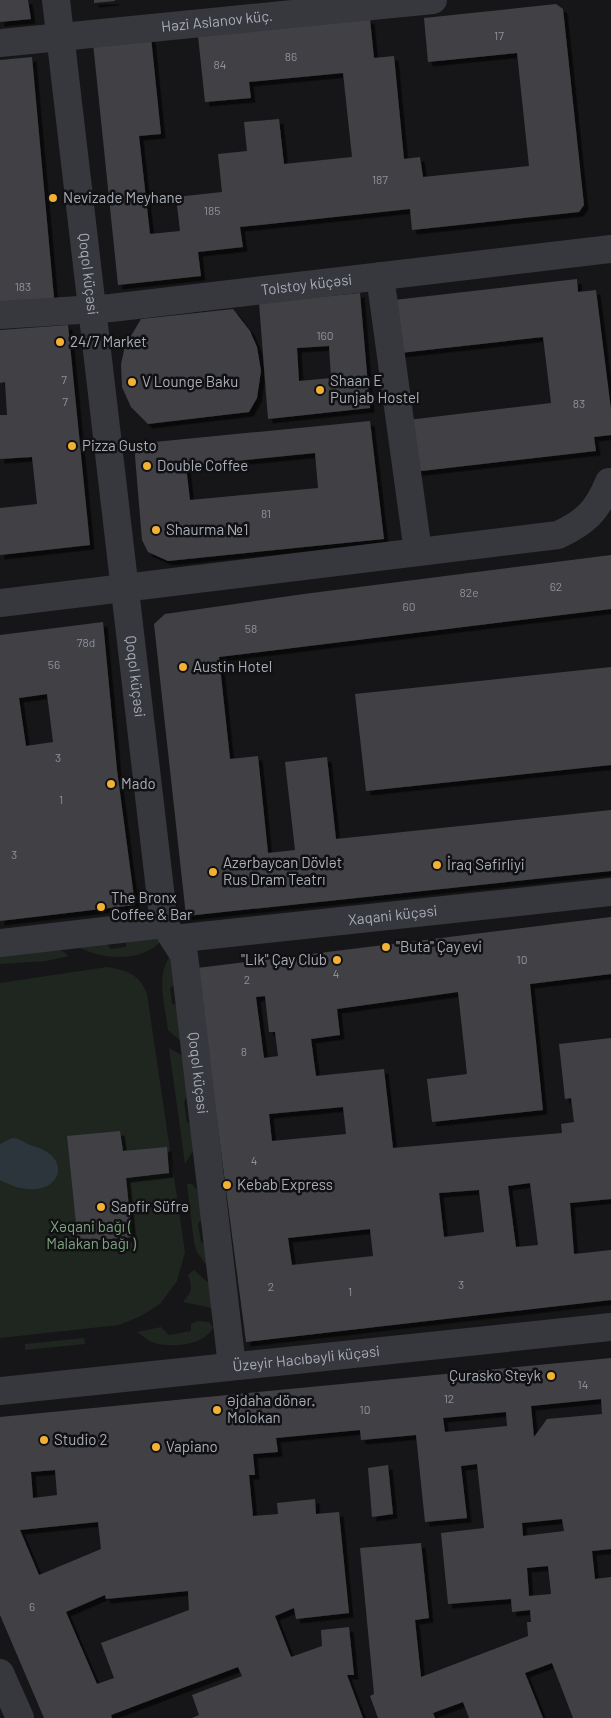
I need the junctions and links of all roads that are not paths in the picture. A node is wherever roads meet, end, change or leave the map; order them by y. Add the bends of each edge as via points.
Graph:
1 (56, 0) edge
2 (433, 0) edge
3 (60, 36) junction
4 (0, 43) edge
5 (611, 249) edge
6 (380, 276) junction
7 (90, 309) junction
8 (0, 315) edge
9 (609, 482) dead end
10 (418, 552) junction
11 (124, 588) junction
12 (0, 603) edge
13 (611, 892) edge
14 (169, 932) junction
15 (0, 943) edge
16 (611, 1327) edge
17 (231, 1356) junction
18 (0, 1391) edge
19 (2, 1684) edge
20 (20, 1718) edge

1 - 3 street, Qoqol küçəsi
2 - 3 street, Həzi Aslanov küç.
3 - 4 street, Həzi Aslanov küç.
3 - 7 street, Qoqol küçəsi
5 - 6 street, Tolstoy küçəsi
6 - 7 street, Tolstoy küçəsi
6 - 10 street
7 - 8 street, Tolstoy küçəsi
7 - 11 street, Qoqol küçəsi via 101,377
9 - 10 street via 590,517 558,535
10 - 11 street
11 - 12 street
11 - 14 street, Qoqol küçəsi
13 - 14 street, Xaqani küçəsi via 350,921
14 - 15 street, Xaqani küçəsi
14 - 17 street, Qoqol küçəsi via 184,954
16 - 17 street, Üzeyir Hacıbəyli küçəsi
17 - 18 street, Üzeyir Hacıbəyli küçəsi
19 - 20 street

